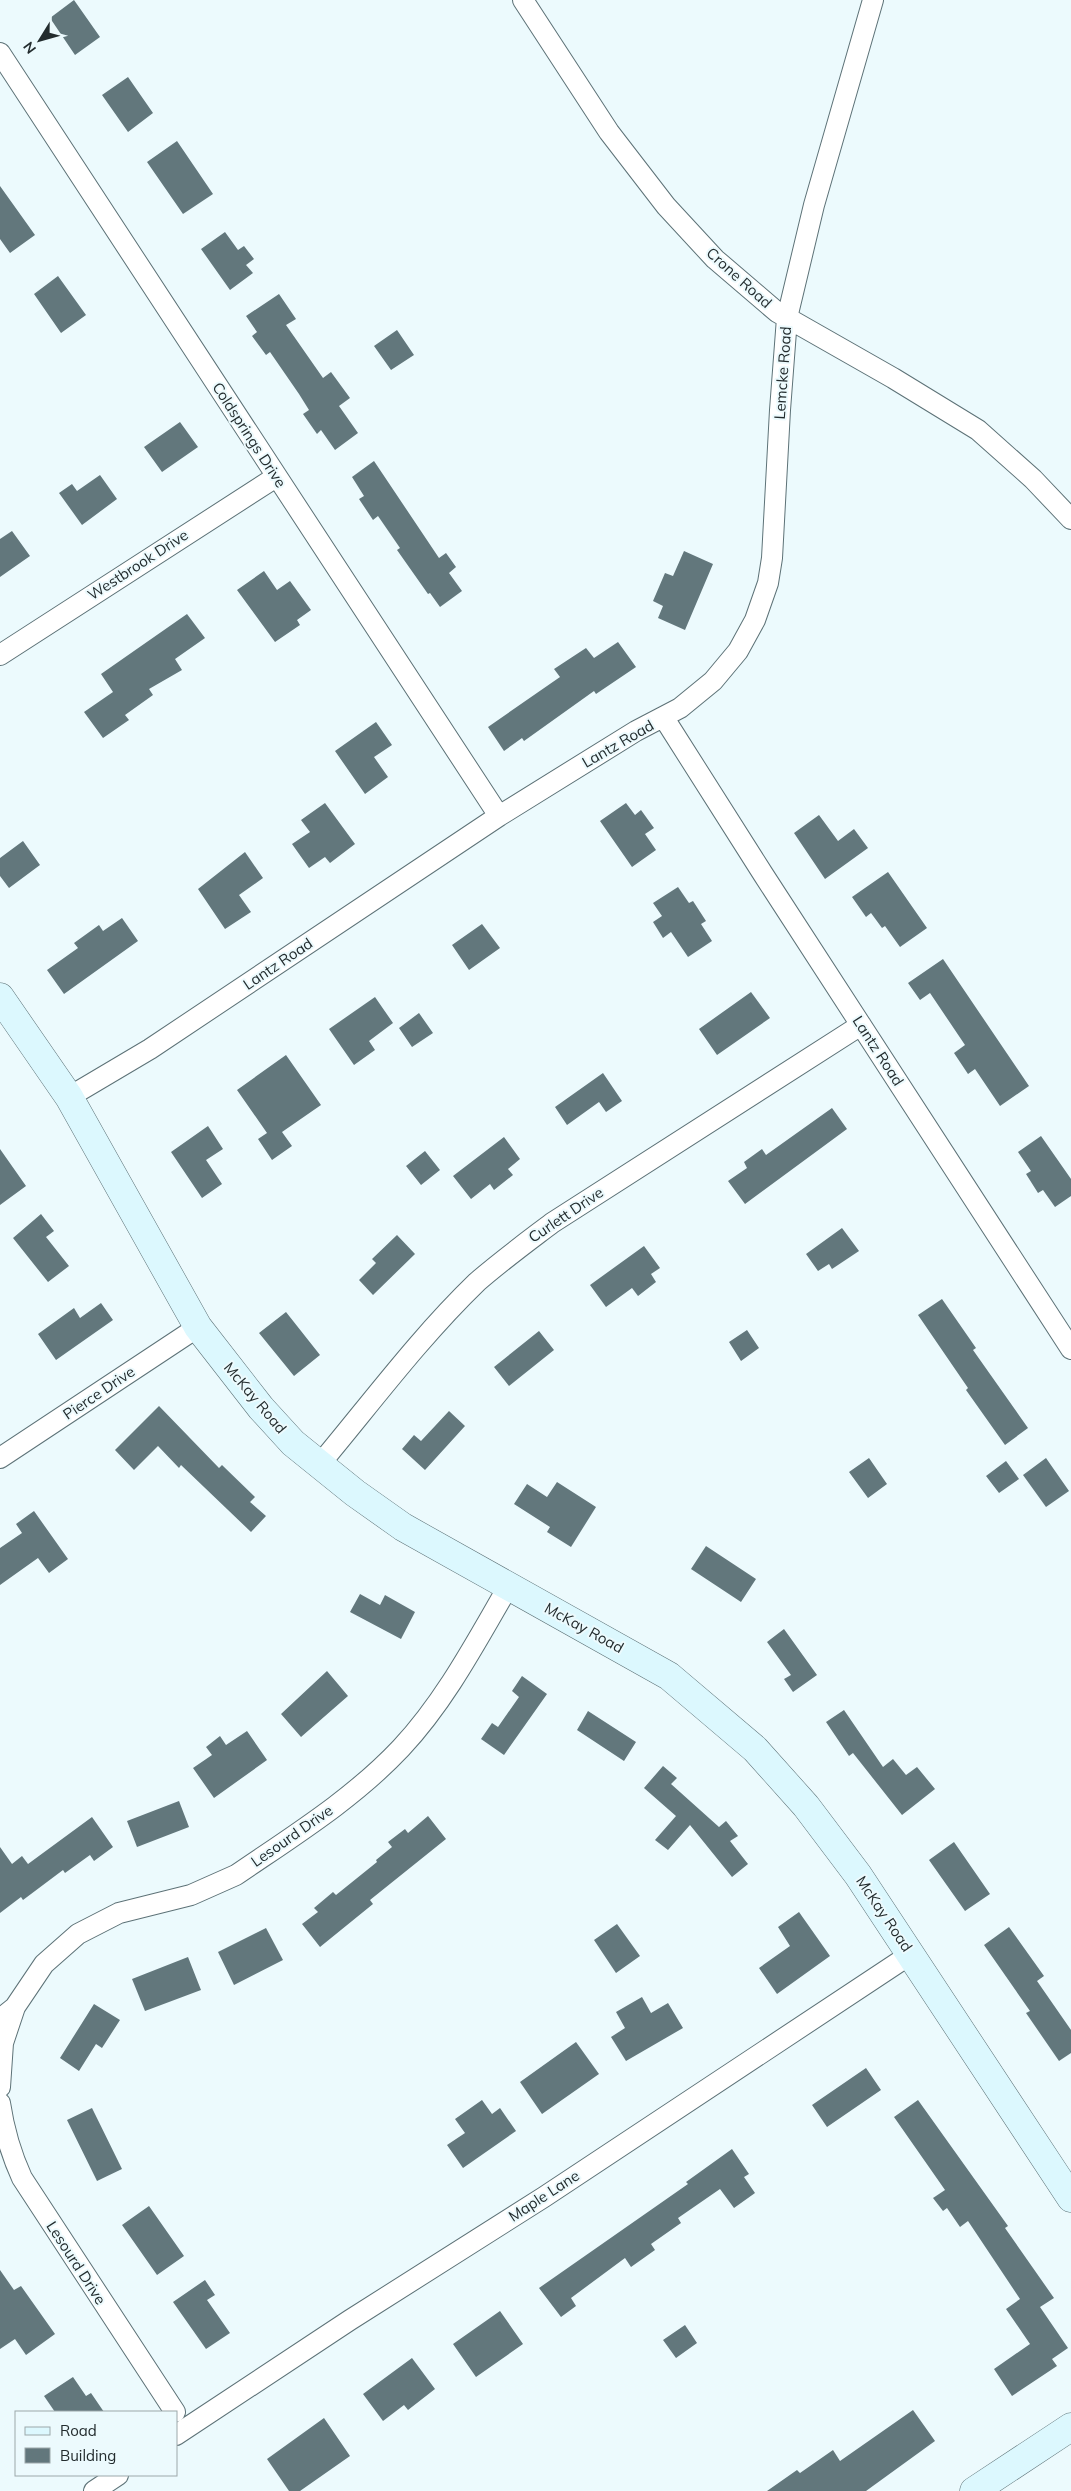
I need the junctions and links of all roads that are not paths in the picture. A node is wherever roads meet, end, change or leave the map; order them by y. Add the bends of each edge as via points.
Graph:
1 (523, 0) edge
2 (873, 0) edge
3 (0, 53) edge
4 (787, 318) junction
5 (276, 477) junction
6 (1071, 519) edge
7 (0, 655) edge
8 (664, 718) junction
9 (499, 816) junction
10 (0, 997) edge
11 (861, 1025) junction
12 (69, 1097) junction
13 (198, 1327) junction
14 (1071, 1349) edge
15 (0, 1458) edge
16 (320, 1464) junction
17 (508, 1587) junction
18 (911, 1954) junction
19 (7, 2013) edge
20 (0, 2087) edge
21 (0, 2103) edge
22 (1071, 2198) edge
23 (171, 2411) edge
24 (178, 2422) edge
25 (1071, 2427) edge
26 (116, 2476) edge
27 (94, 2491) edge
28 (974, 2491) edge

1 - 4 street, Crone Road via 609,132 661,200 715,259
2 - 4 street, Lemcke Road via 814,205
3 - 5 street, Coldsprings Drive
4 - 6 street, Crone Road via 978,430 1033,479
4 - 8 street, Lemcke Road via 768,583 755,620 727,665 697,695
5 - 7 street, Westbrook Drive
5 - 9 street, Coldsprings Drive
8 - 9 street, Lantz Road via 636,731
8 - 11 street, Lantz Road
9 - 12 street, Lantz Road via 150,1049
10 - 12 street
11 - 14 street, Lantz Road
11 - 16 street, Curlett Drive via 552,1223 506,1257 438,1324
12 - 13 street, McKay Road
13 - 15 street, Pierce Drive
13 - 16 street, McKay Road via 293,1444
16 - 17 street, McKay Road via 403,1527
17 - 18 street, McKay Road via 668,1676 756,1749 806,1806
17 - 19 street, Lesourd Drive via 422,1723 356,1791 229,1878 191,1895 119,1913 78,1934 44,1964
18 - 22 street, McKay Road
18 - 24 street, Maple Lane via 544,2197 350,2320
19 - 20 street, Lesourd Drive
21 - 23 street, Lesourd Drive via 11,2153 22,2178
25 - 28 street
26 - 27 street

